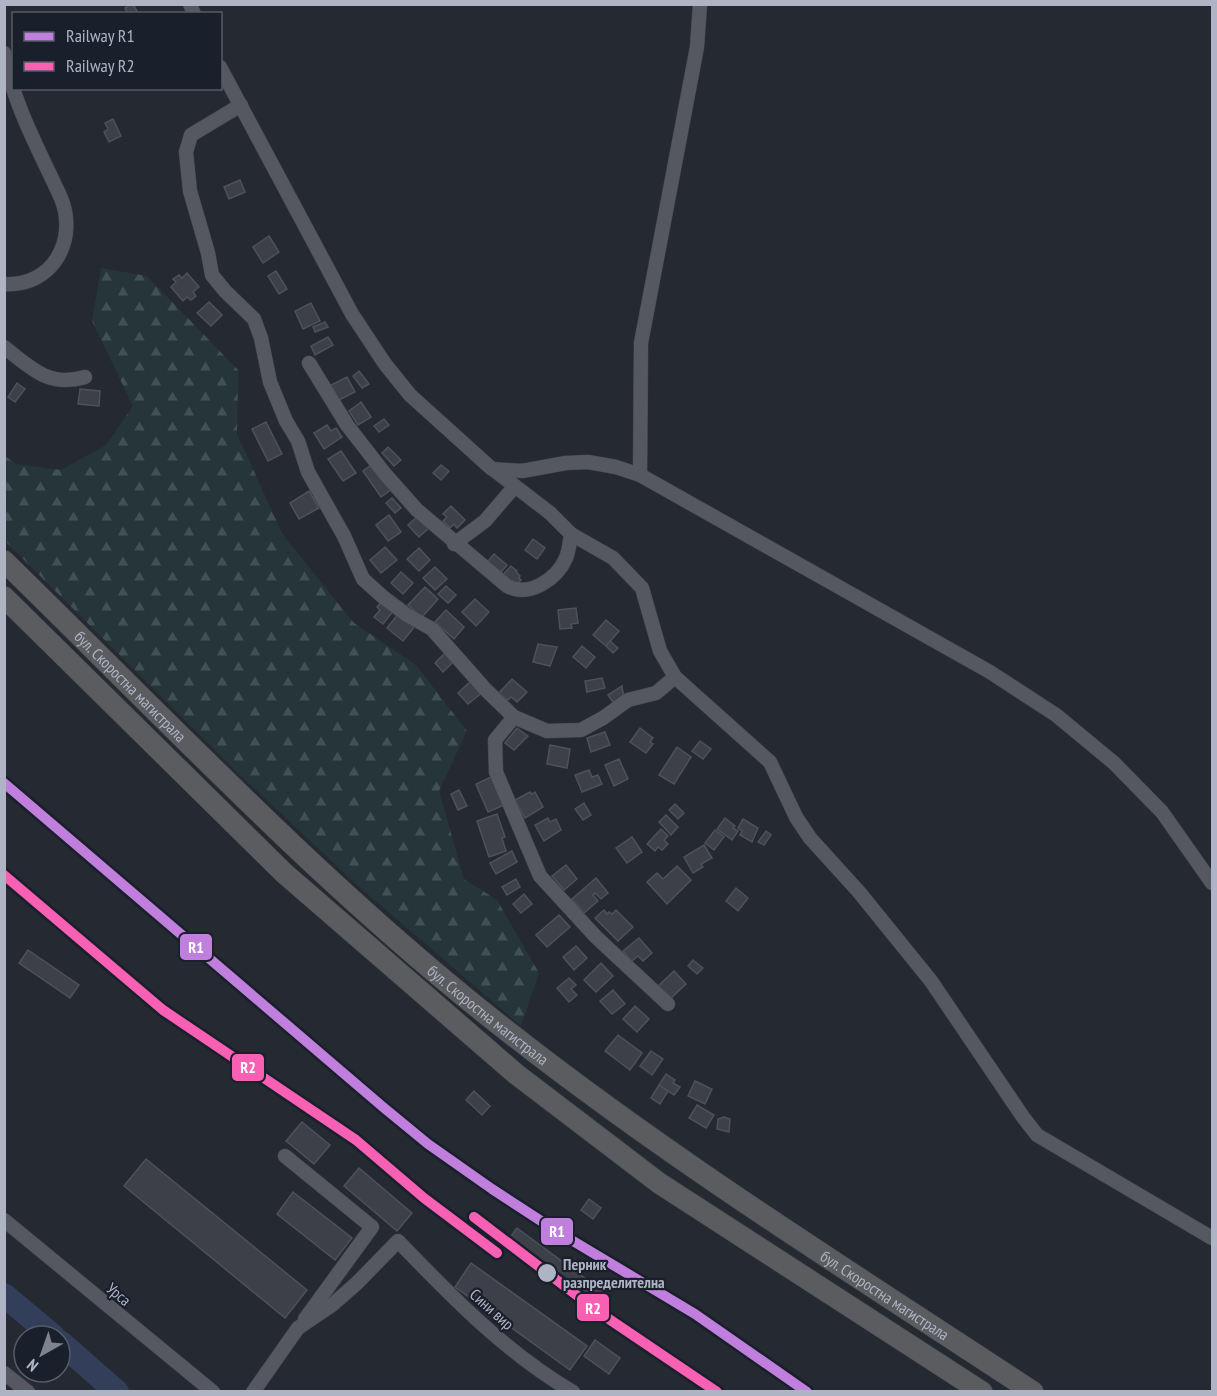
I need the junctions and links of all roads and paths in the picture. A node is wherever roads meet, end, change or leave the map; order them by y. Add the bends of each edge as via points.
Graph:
1 (700, 4) edge
2 (4, 53) edge
3 (222, 71) edge
4 (12, 84) edge
5 (14, 90) edge
6 (241, 105) junction
7 (4, 284) edge
8 (4, 347) edge
9 (309, 363) dead end
10 (85, 377) dead end
11 (492, 469) junction
12 (640, 475) junction
13 (515, 486) junction
14 (571, 534) junction
15 (454, 543) junction
16 (4, 561) edge
17 (4, 597) edge
18 (675, 677) junction
19 (514, 717) junction
20 (1211, 877) edge
21 (668, 1005) dead end
22 (285, 1156) dead end
23 (4, 1220) edge
24 (1212, 1238) edge
25 (298, 1328) junction
26 (4, 1373) edge
27 (28, 1392) edge
28 (213, 1392) edge
29 (253, 1392) edge
30 (573, 1392) edge
31 (982, 1392) edge
32 (1034, 1392) edge

1 - 12 street via 697,47 641,343
2 - 4 street
3 - 6 street
5 - 7 street via 62,198 68,222 63,248 48,270 29,281
6 - 11 street via 352,314 385,363 410,395
6 - 19 street via 191,135 186,152 189,191 212,275 254,319 286,422 363,579 407,615 432,629
8 - 10 street via 52,380 70,382
9 - 15 street via 347,425 385,474
11 - 12 street via 522,471 588,462
11 - 13 street
12 - 20 street via 990,672 1056,715 1114,763 1162,812
13 - 14 street
13 - 15 street via 486,521
14 - 15 street via 566,558 556,573 543,584 515,591
14 - 18 street via 613,558 642,588 660,651
16 - 32 highway, бул. Скоростна магистрала via 319,870 456,990 670,1152
17 - 31 highway, бул. Скоростна магистрала via 284,873 516,1074 659,1183
18 - 19 street via 656,693 628,700 581,730 547,731
18 - 24 street via 770,762 810,838 931,981 1037,1135
19 - 21 street via 495,740 496,772 540,876
22 - 25 street via 372,1227
23 - 28 street, Урса
25 - 29 street
25 - 30 street, Сини вир via 332,1305 398,1241 510,1347
26 - 27 street

